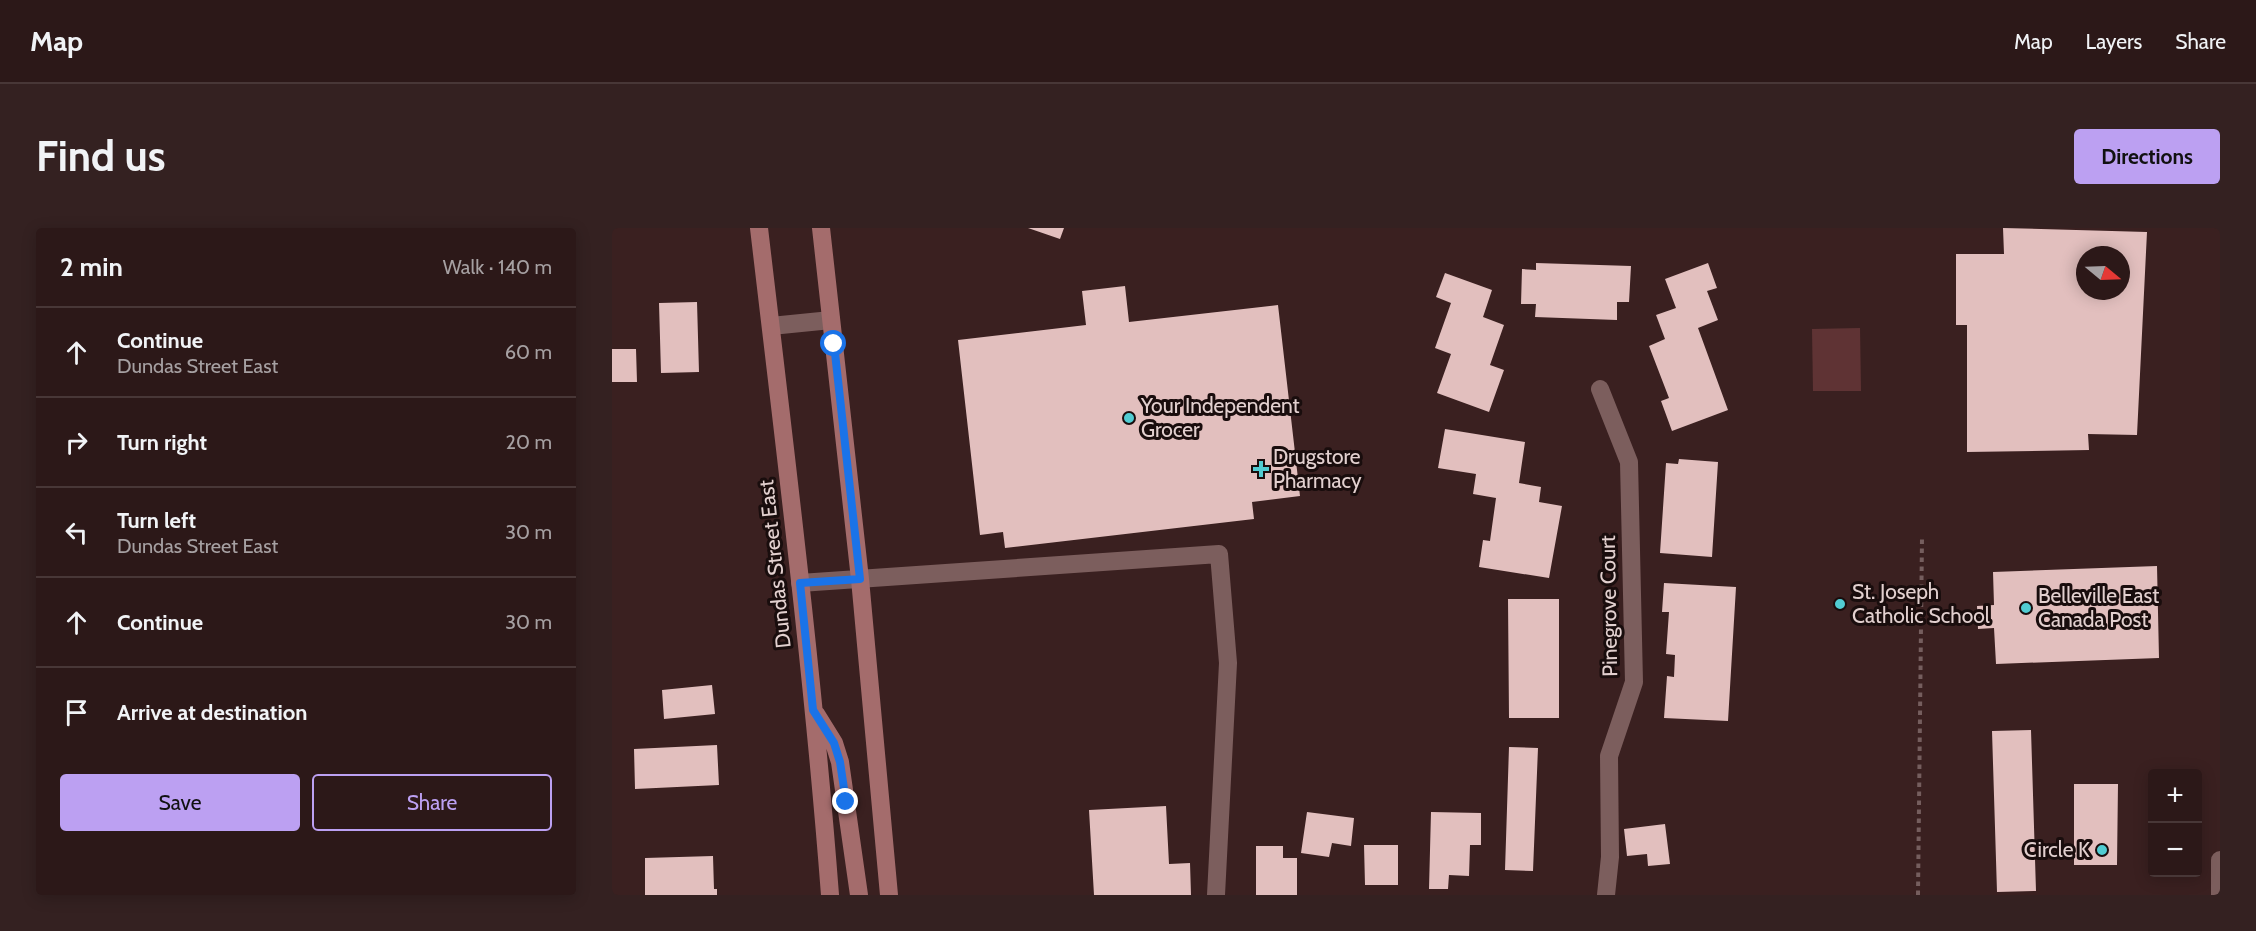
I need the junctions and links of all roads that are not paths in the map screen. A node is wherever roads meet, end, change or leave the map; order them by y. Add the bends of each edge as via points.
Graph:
1 (759, 228) edge
2 (821, 228) edge
3 (831, 320) junction
4 (771, 326) junction
5 (1600, 389) dead end
6 (860, 579) junction
7 (800, 583) junction
8 (813, 710) junction
9 (2220, 860) edge
10 (830, 895) edge
11 (859, 895) edge
12 (889, 895) edge
13 (1216, 895) edge
14 (1606, 895) edge
15 (2220, 895) edge

1 - 4 main road, Dundas Street East
2 - 3 main road
3 - 4 street
3 - 6 main road
4 - 7 main road, Dundas Street East
5 - 14 street, Pinegrove Court via 1629,462 1634,682 1609,756 1610,856
6 - 7 street
6 - 12 main road
6 - 13 street via 1220,554 1228,663
7 - 8 main road, Dundas Street East
8 - 10 main road, Dundas Street East
8 - 11 main road via 834,743 840,762
9 - 15 street

